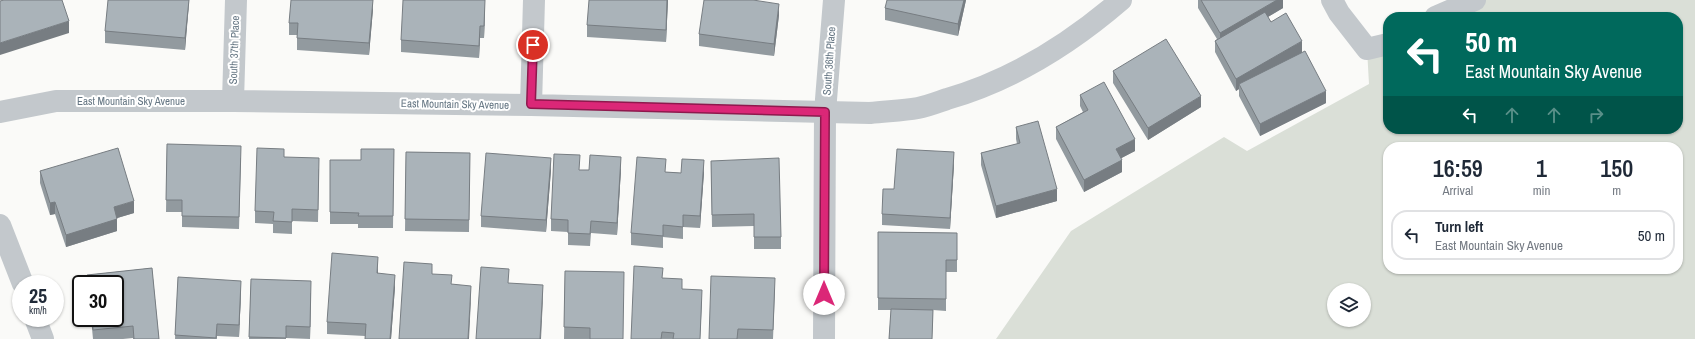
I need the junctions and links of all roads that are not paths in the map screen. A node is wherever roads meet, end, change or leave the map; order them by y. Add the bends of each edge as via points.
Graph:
1 (236, 0) edge
2 (534, 0) edge
3 (834, 0) edge
4 (1121, 0) edge
5 (1332, 0) edge
6 (1475, 0) edge
7 (1447, 12) edge
8 (1383, 45) edge
9 (233, 101) junction
10 (531, 104) junction
11 (0, 112) edge
12 (825, 112) junction
13 (0, 225) edge
14 (19, 275) edge
15 (39, 327) edge
16 (44, 339) edge
17 (824, 339) edge

1 - 9 street, South 37th Place
2 - 10 street
3 - 12 street, South 36th Place
4 - 12 street, East Mountain Sky Avenue via 1062,46 1024,68 973,92 919,108 870,113
5 - 8 street via 1367,50
6 - 7 street
9 - 10 street, East Mountain Sky Avenue
9 - 11 street, East Mountain Sky Avenue via 56,101
10 - 12 street, East Mountain Sky Avenue
12 - 17 street, South 36th Place
13 - 14 street
15 - 16 street

